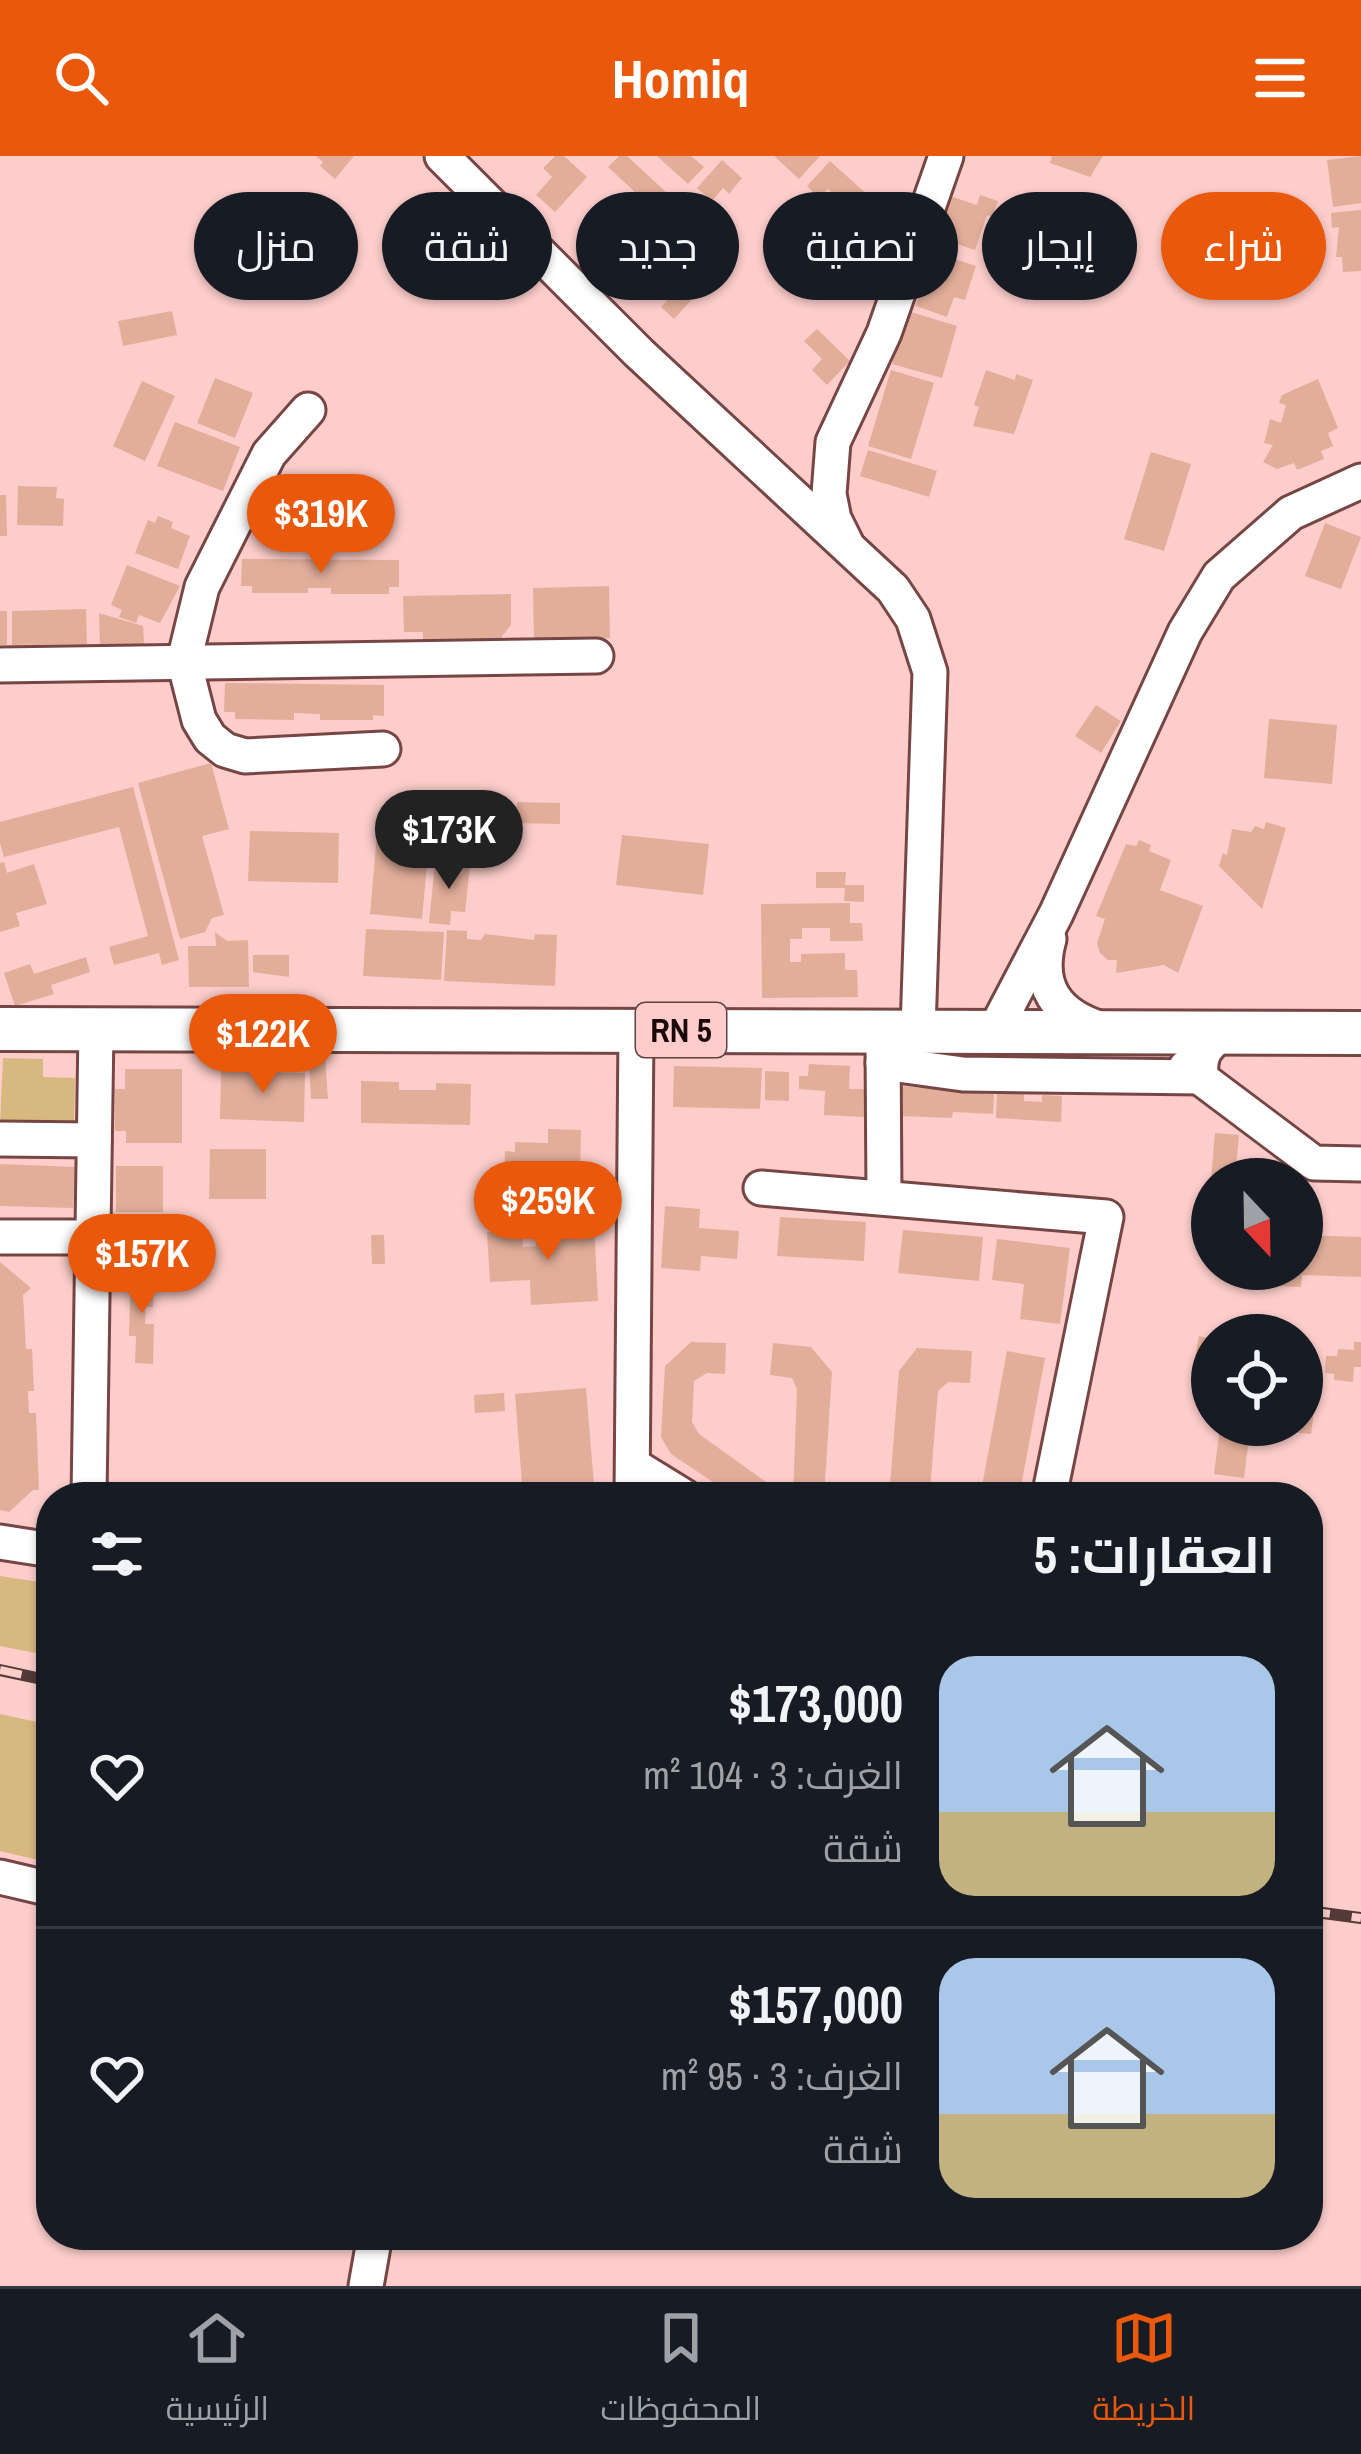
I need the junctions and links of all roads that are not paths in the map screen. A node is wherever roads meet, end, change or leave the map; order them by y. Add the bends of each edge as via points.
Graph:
1 (946, 156) edge
2 (456, 160) edge
3 (308, 410) dead end
4 (829, 462) junction
5 (765, 471) junction
6 (1361, 481) edge
7 (848, 549) junction
8 (596, 656) dead end
9 (184, 661) junction
10 (0, 665) edge
11 (382, 749) dead end
12 (1056, 914) junction
13 (0, 1029) edge
14 (96, 1029) junction
15 (636, 1030) junction
16 (995, 1030) junction
17 (1122, 1032) junction
18 (1224, 1032) junction
19 (1361, 1033) edge
20 (895, 1041) junction
21 (1201, 1077) junction
22 (0, 1139) edge
23 (94, 1140) junction
24 (1361, 1164) edge
25 (761, 1189) dead end
26 (884, 1197) junction
27 (0, 1237) edge
28 (91, 1237) junction
29 (632, 1481) edge
30 (89, 1482) edge
31 (1051, 1482) edge
32 (0, 1542) edge
33 (36, 1548) edge
34 (0, 1877) edge
35 (36, 1885) edge
36 (372, 2250) edge
37 (366, 2286) edge

1 - 4 street
2 - 5 street via 639,353
3 - 9 street via 268,454 202,587
4 - 5 street via 802,479
4 - 7 street via 834,519
5 - 7 street
6 - 12 street via 1291,513 1219,576 1185,632
7 - 20 street via 893,589 913,619 930,672
8 - 9 street
9 - 10 street
9 - 11 street via 199,720 225,750 245,756
12 - 16 street
12 - 17 street via 1043,974 1050,997 1075,1018
13 - 14 main road, RN 5
14 - 15 main road, RN 5
14 - 23 street
15 - 20 main road, RN 5
15 - 29 street
16 - 17 main road, RN 5
16 - 20 main road, RN 5
17 - 18 main road, RN 5
17 - 21 street
18 - 19 main road, RN 5
18 - 21 street via 1205,1047
20 - 21 street via 963,1074
20 - 26 street
21 - 24 street via 1314,1163
22 - 23 street
23 - 28 street
25 - 26 street
26 - 31 street via 1106,1217
27 - 28 street
28 - 30 street
32 - 33 street
34 - 35 street
36 - 37 street

